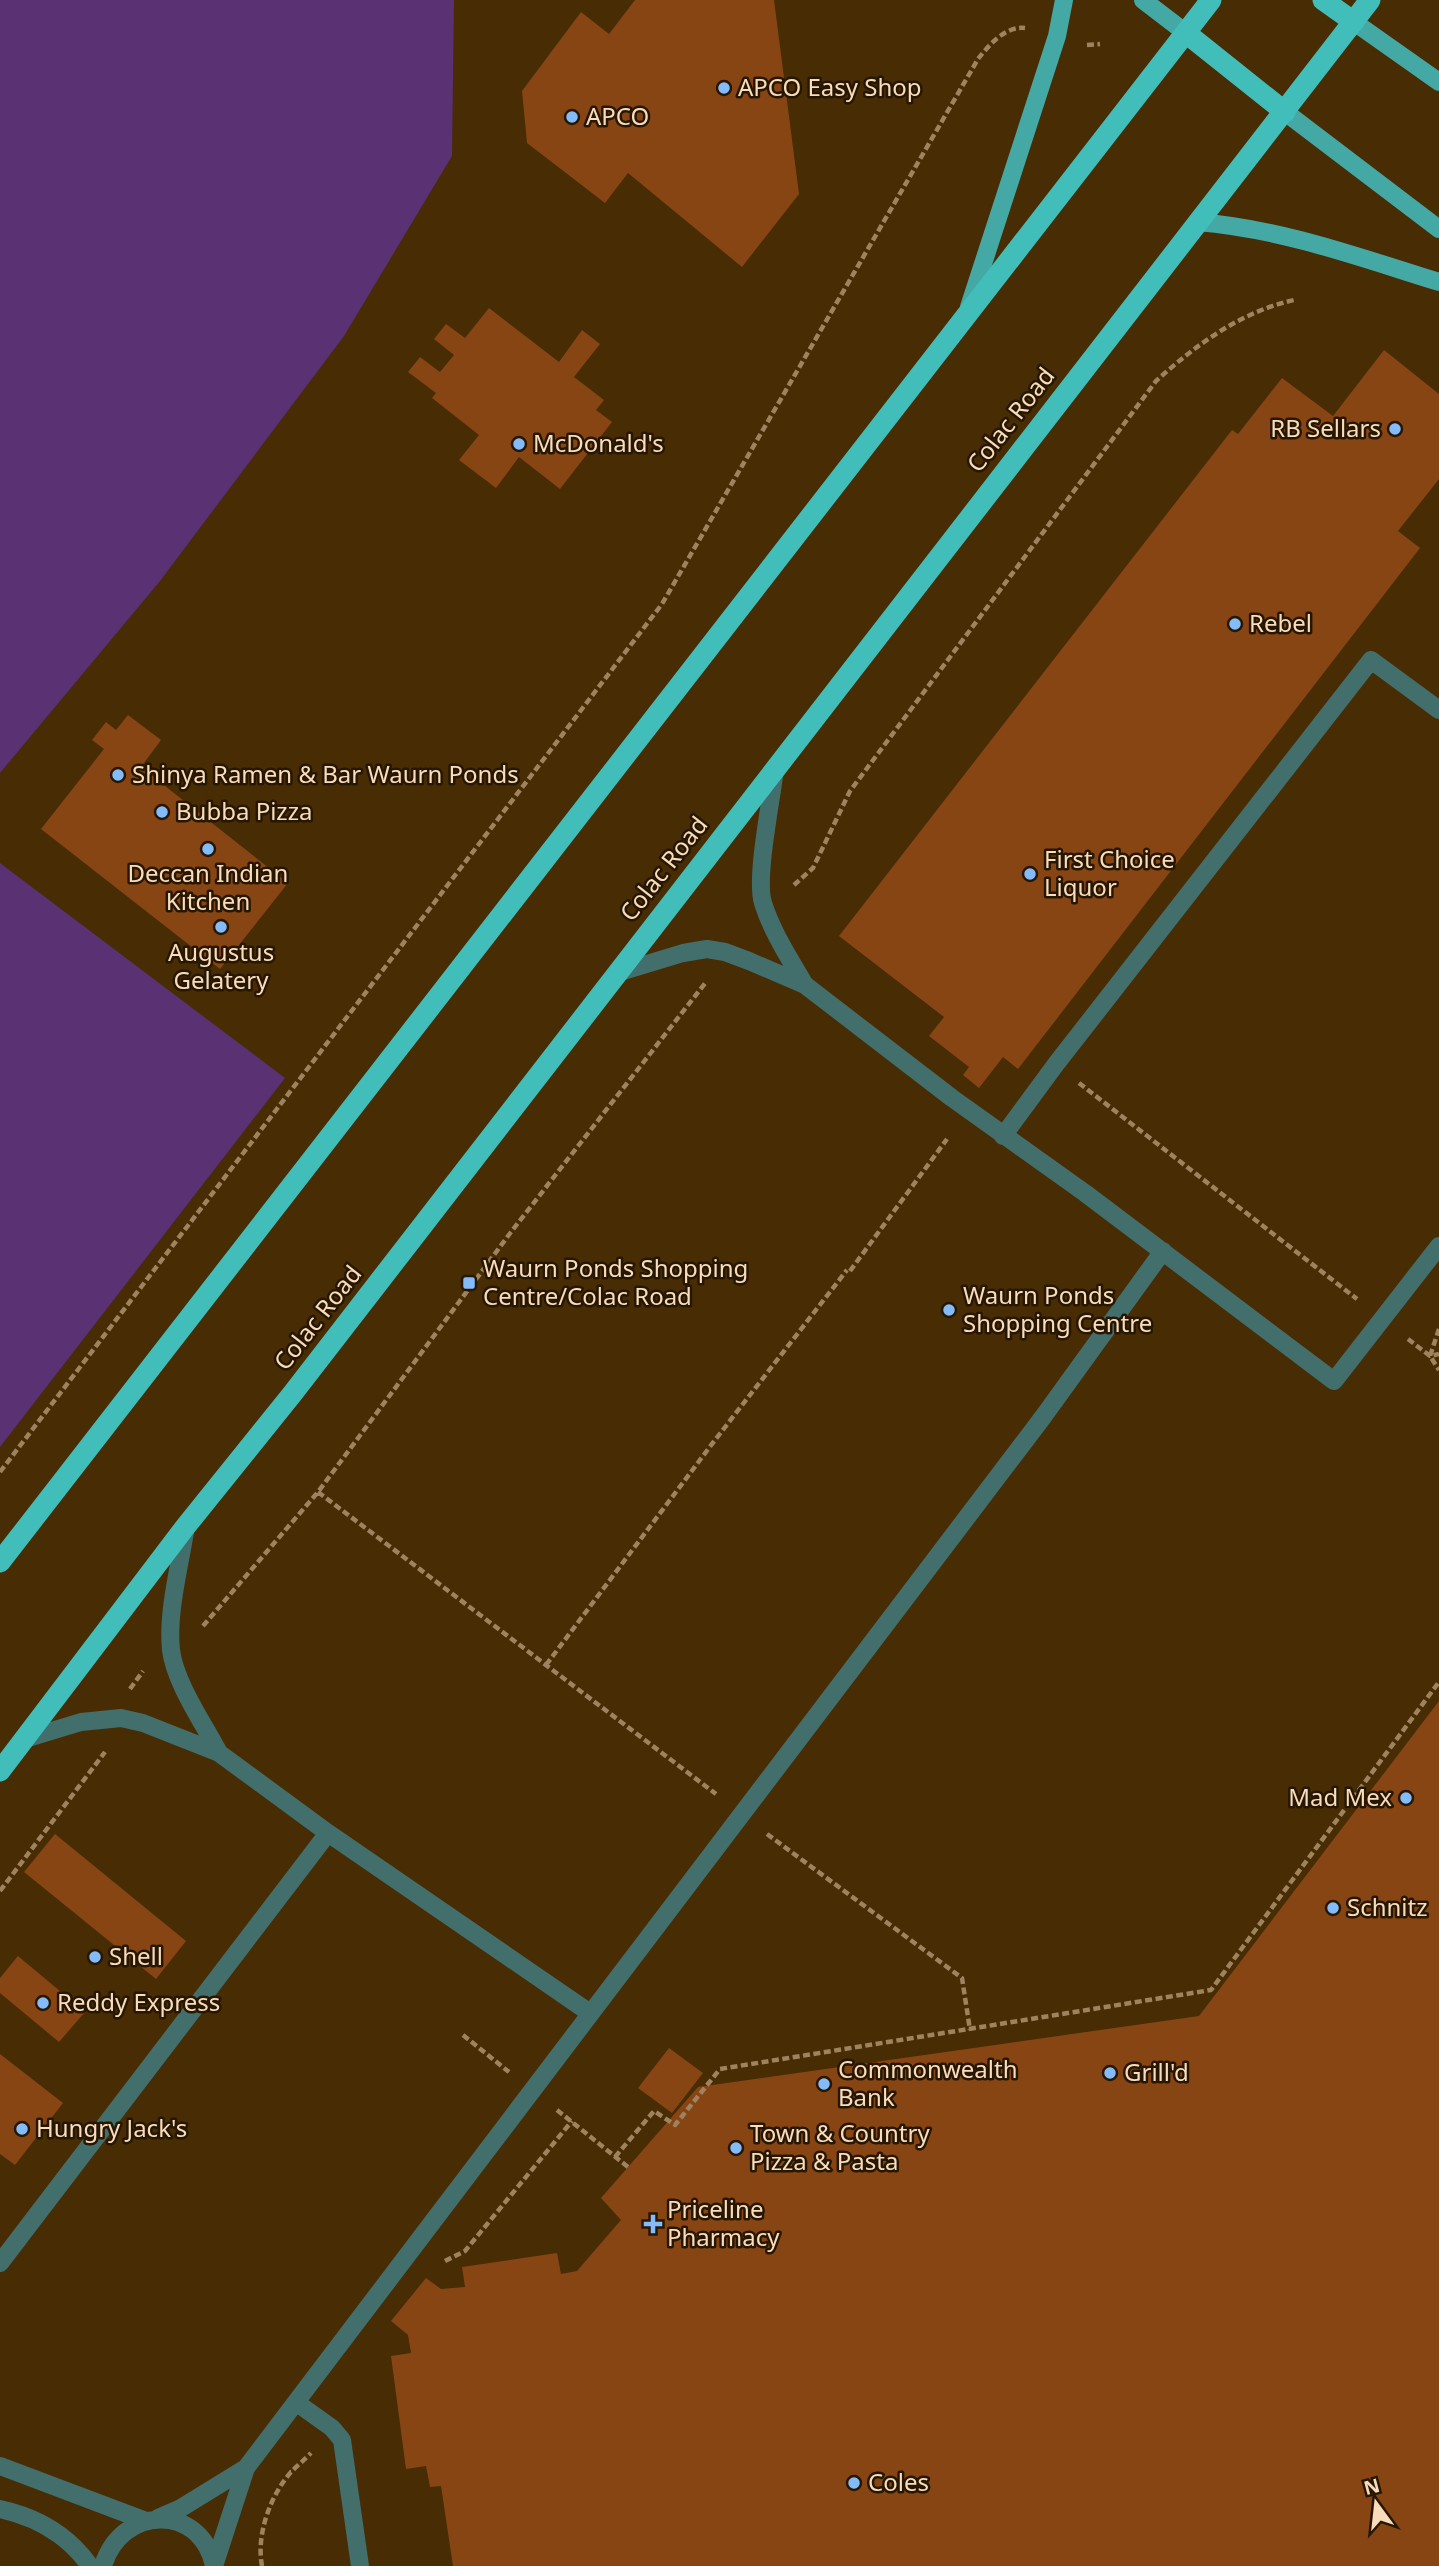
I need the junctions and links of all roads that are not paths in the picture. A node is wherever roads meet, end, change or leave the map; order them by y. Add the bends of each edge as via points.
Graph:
1 (1064, 0) edge
2 (1143, 0) edge
3 (1211, 0) edge
4 (1323, 0) edge
5 (1370, 0) edge
6 (1354, 22) junction
7 (1186, 33) junction
8 (1439, 82) edge
9 (1285, 112) junction
10 (1197, 222) junction
11 (1439, 229) edge
12 (1439, 282) edge
13 (967, 313) junction
14 (1439, 710) edge
15 (775, 768) junction
16 (617, 973) junction
17 (805, 985) junction
18 (1003, 1136) junction
19 (1439, 1246) edge
20 (1163, 1251) junction
21 (186, 1526) junction
22 (0, 1562) edge
23 (25, 1739) junction
24 (219, 1753) junction
25 (0, 1771) edge
26 (328, 1833) junction
27 (590, 2013) junction
28 (0, 2263) edge
29 (297, 2403) junction
30 (0, 2466) edge
31 (246, 2468) junction
32 (0, 2509) edge
33 (150, 2521) junction
34 (90, 2566) edge
35 (103, 2566) edge
36 (214, 2566) edge
37 (360, 2566) edge

1 - 13 main road via 1057,36
2 - 7 main road
3 - 7 highway
4 - 6 highway
5 - 6 highway, Colac Road
6 - 8 main road
6 - 9 highway, Colac Road
7 - 9 highway
7 - 13 highway
9 - 10 highway, Colac Road
9 - 11 main road
10 - 12 main road via 1275,232
10 - 15 highway, Colac Road
13 - 22 highway
14 - 18 lane via 1371,660
15 - 16 highway, Colac Road
15 - 17 lane via 762,900
16 - 17 lane via 707,949
16 - 21 highway, Colac Road
17 - 18 lane
18 - 20 lane
19 - 20 lane via 1334,1381
20 - 27 lane via 1043,1417
21 - 23 highway, Colac Road
21 - 24 lane via 171,1650 180,1679
23 - 24 lane via 81,1722 121,1718
23 - 25 highway, Colac Road
24 - 26 lane
26 - 27 lane
26 - 28 lane
27 - 29 lane
29 - 31 lane
29 - 37 lane via 342,2440
30 - 33 lane
31 - 33 lane via 181,2508
31 - 36 lane
32 - 34 lane via 29,2517 59,2534
33 - 35 lane via 117,2538
33 - 36 lane via 175,2522 194,2532 207,2547

